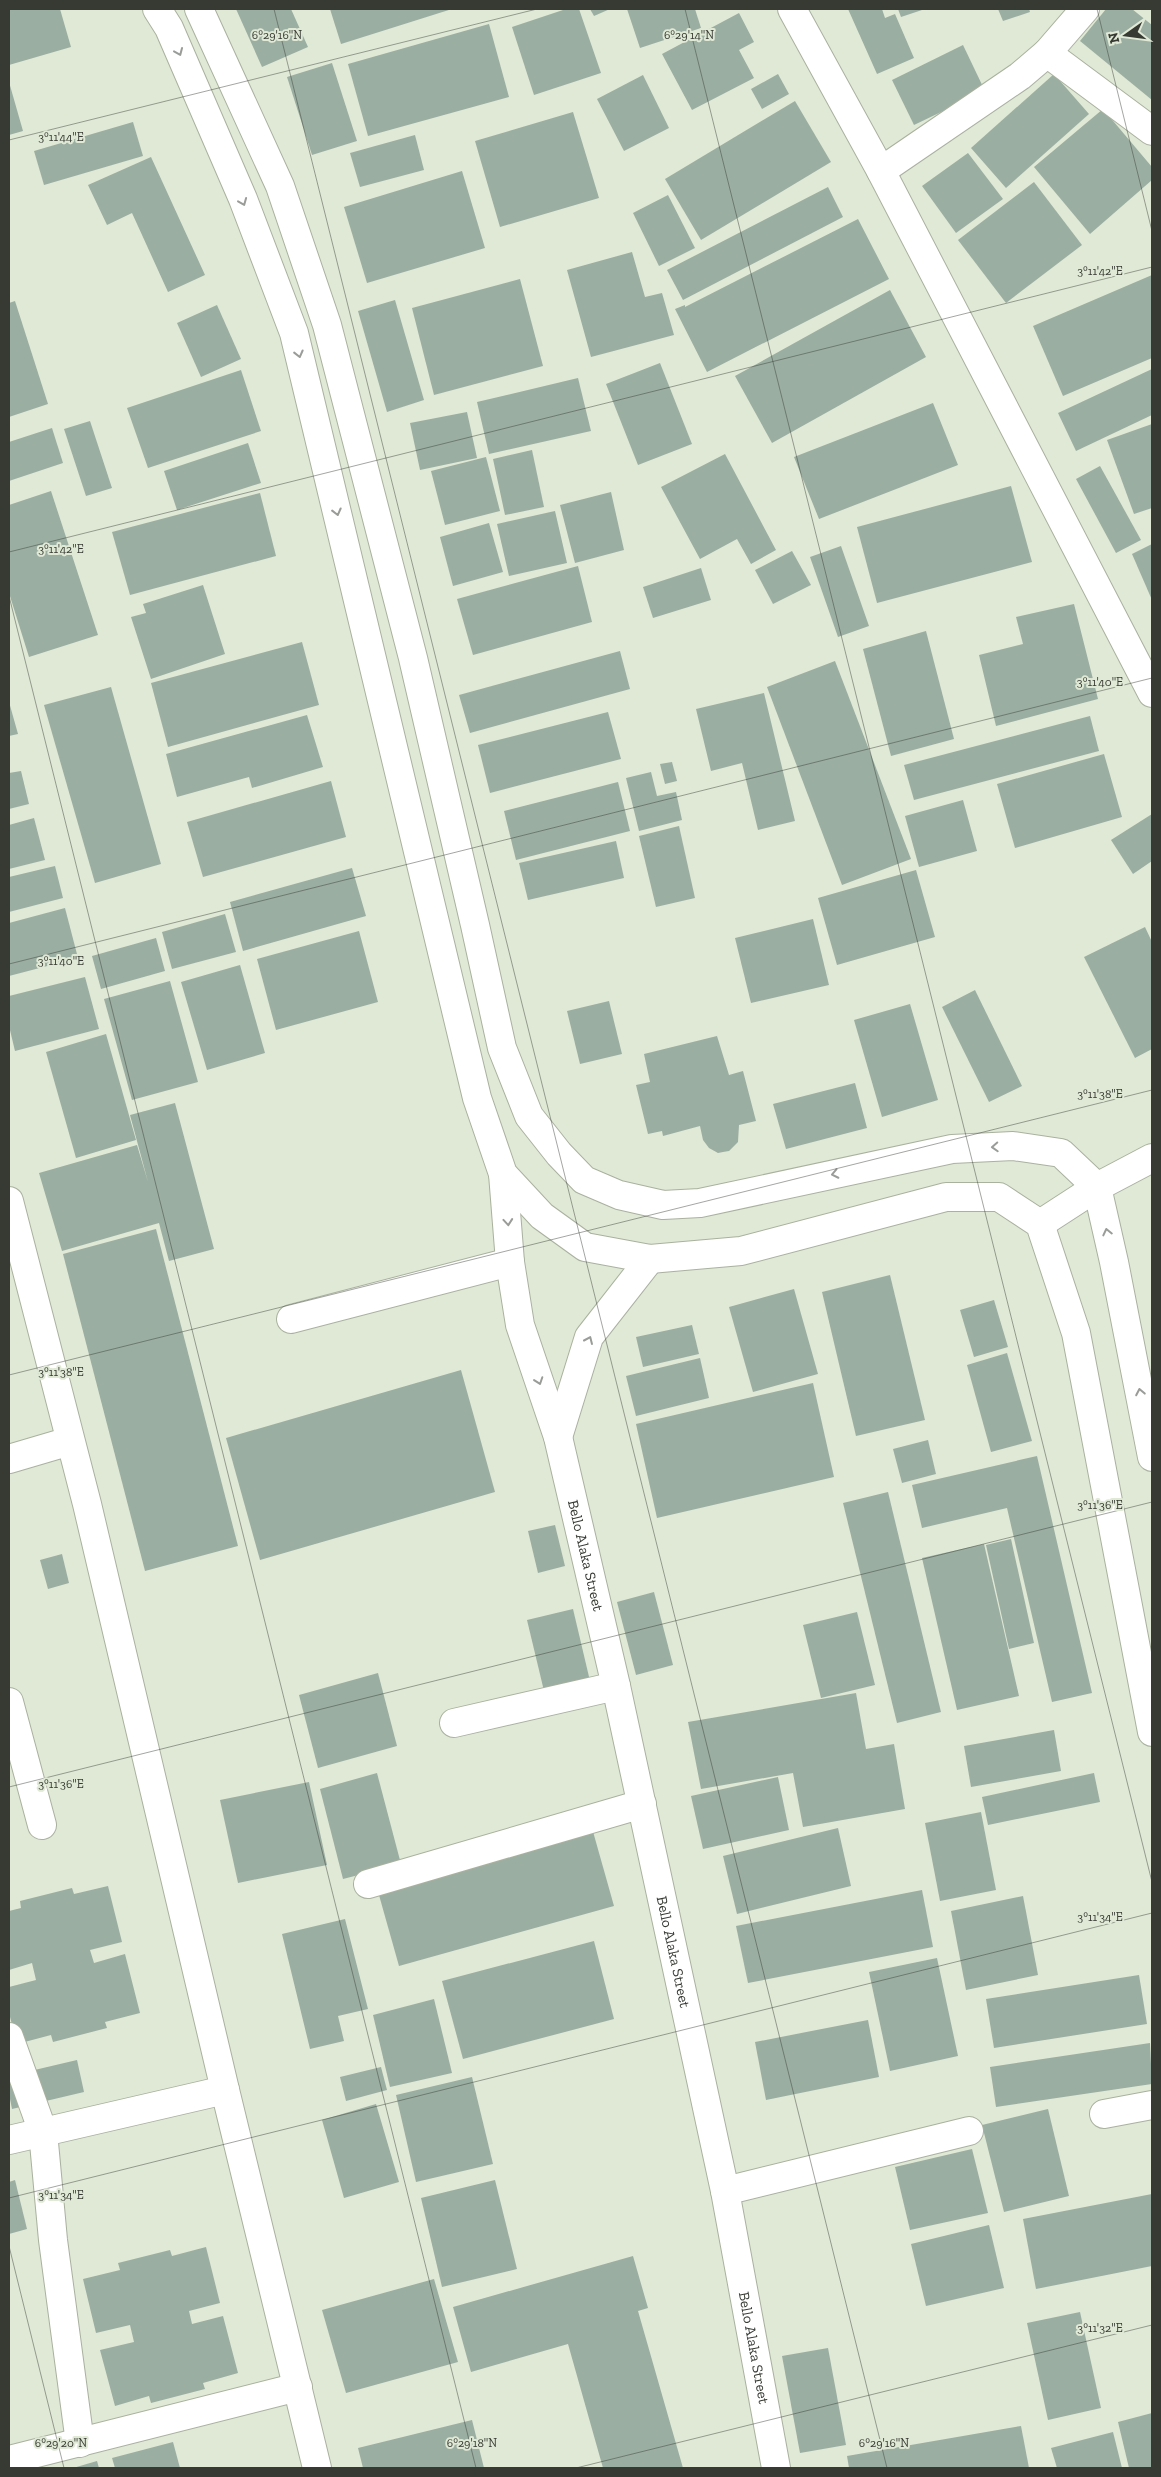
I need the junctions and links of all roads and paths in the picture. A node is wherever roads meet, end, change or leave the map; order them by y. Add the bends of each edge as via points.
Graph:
1 (158, 9) edge
2 (199, 9) edge
3 (792, 9) edge
4 (1085, 9) edge
5 (1047, 53) junction
6 (1152, 131) edge
7 (881, 171) junction
8 (1152, 693) edge
9 (1152, 1158) edge
10 (504, 1174) junction
11 (1097, 1187) junction
12 (9, 1201) edge
13 (1040, 1224) junction
14 (650, 1259) junction
15 (510, 1262) junction
16 (291, 1319) dead end
17 (558, 1437) junction
18 (70, 1441) junction
19 (1152, 1457) edge
20 (9, 1460) edge
21 (616, 1686) junction
22 (9, 1702) edge
23 (454, 1723) dead end
24 (1152, 1732) edge
25 (642, 1804) junction
26 (42, 1825) dead end
27 (368, 1884) dead end
28 (9, 2037) edge
29 (224, 2090) junction
30 (1152, 2105) edge
31 (1104, 2114) dead end
32 (970, 2131) dead end
33 (43, 2132) junction
34 (9, 2140) edge
35 (725, 2191) junction
36 (298, 2387) junction
37 (80, 2442) junction
38 (11, 2463) edge
39 (317, 2468) edge
40 (776, 2468) edge

1 -> 10 street via 243,199 294,333 477,1098
11 -> 2 street via 1061,1153 1014,1146 952,1149 700,1204 663,1205 619,1195 584,1180 529,1116 502,1048 413,658 326,325 280,186
3 - 7 street
4 - 5 street
5 - 6 street
5 - 7 street via 1020,76
7 - 8 street
9 - 11 street
10 - 14 street via 542,1216 585,1247
10 -> 15 street, Bello Alaka Street
11 - 13 street
19 -> 11 street
12 - 18 street
13 - 14 street via 999,1197 946,1197 741,1251
13 - 24 street via 1076,1333
17 -> 14 street via 589,1337
15 - 16 street
15 -> 17 street, Bello Alaka Street via 520,1324
17 - 21 street, Bello Alaka Street
18 - 20 street
18 - 29 street
21 - 23 street
21 - 25 street, Bello Alaka Street
22 - 26 street
25 - 27 street
25 - 35 street, Bello Alaka Street
28 - 33 street
29 - 33 street
29 - 36 street
30 - 31 street
32 - 35 street
33 - 34 street
33 - 37 street via 53,2240
35 - 40 street, Bello Alaka Street
36 - 37 street
36 - 39 street
37 - 38 street

